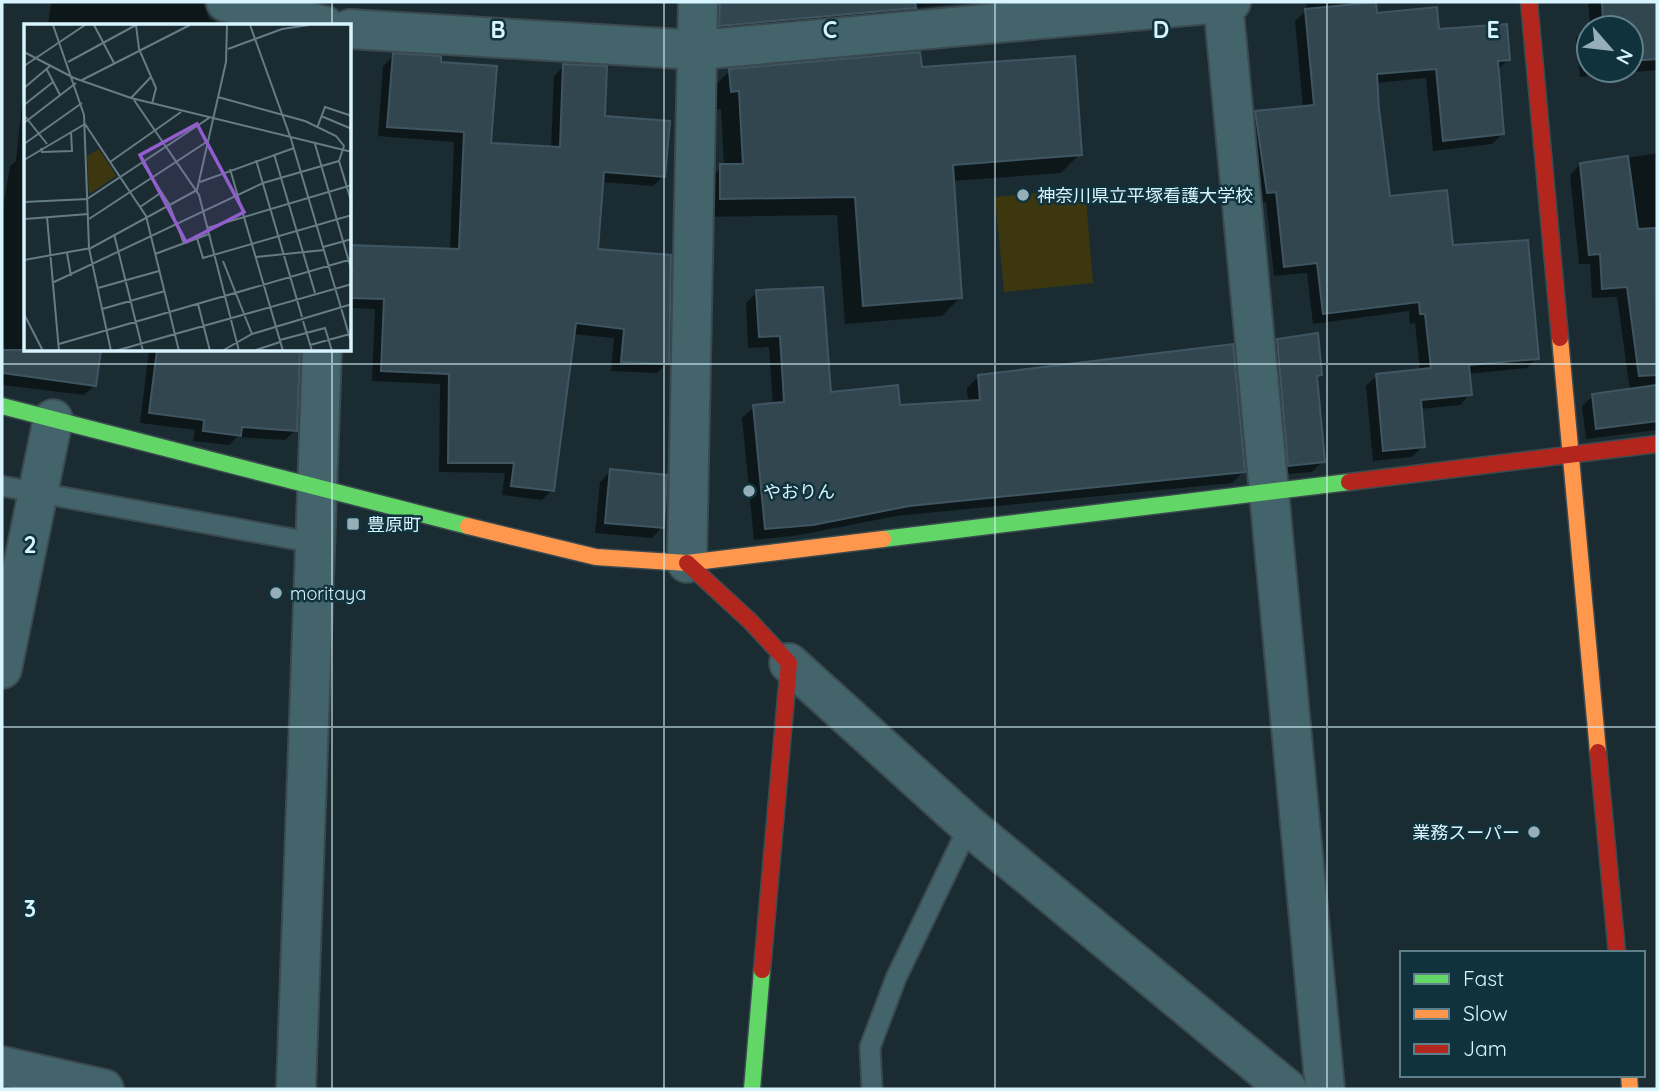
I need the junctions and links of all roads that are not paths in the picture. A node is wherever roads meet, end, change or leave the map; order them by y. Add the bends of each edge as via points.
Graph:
1 (226, 2) edge
2 (335, 2) edge
3 (698, 2) edge
4 (1223, 2) edge
5 (1231, 2) edge
6 (1529, 2) edge
7 (932, 15) edge
8 (317, 24) edge
9 (334, 24) edge
10 (352, 29) edge
11 (698, 50) junction
12 (322, 352) edge
13 (2, 406) edge
14 (53, 419) junction
15 (1657, 444) edge
16 (1571, 454) junction
17 (20, 489) edge
18 (319, 490) junction
19 (1269, 491) junction
20 (315, 543) junction
21 (687, 563) junction
22 (789, 663) junction
23 (2, 669) edge
24 (969, 825) junction
25 (1617, 951) edge
26 (2, 1066) edge
27 (104, 1089) edge
28 (296, 1089) edge
29 (752, 1089) edge
30 (872, 1089) edge
31 (1287, 1089) edge
32 (1325, 1089) edge

1 - 8 street
2 - 9 street
3 - 11 street
4 - 5 street
4 - 7 street
4 - 19 street
6 - 16 street
7 - 11 street
10 - 11 street
11 - 21 street
12 - 18 street
13 - 14 street
14 - 17 street
14 - 18 street
15 - 16 street
16 - 19 street
16 - 25 street
17 - 20 lane
17 - 23 street
18 - 20 street
18 - 21 street via 596,557
19 - 21 street
19 - 32 street
20 - 28 street
21 - 22 street
22 - 24 street
22 - 29 street
24 - 30 lane via 895,978 878,1024 870,1047
24 - 31 street
26 - 27 street

